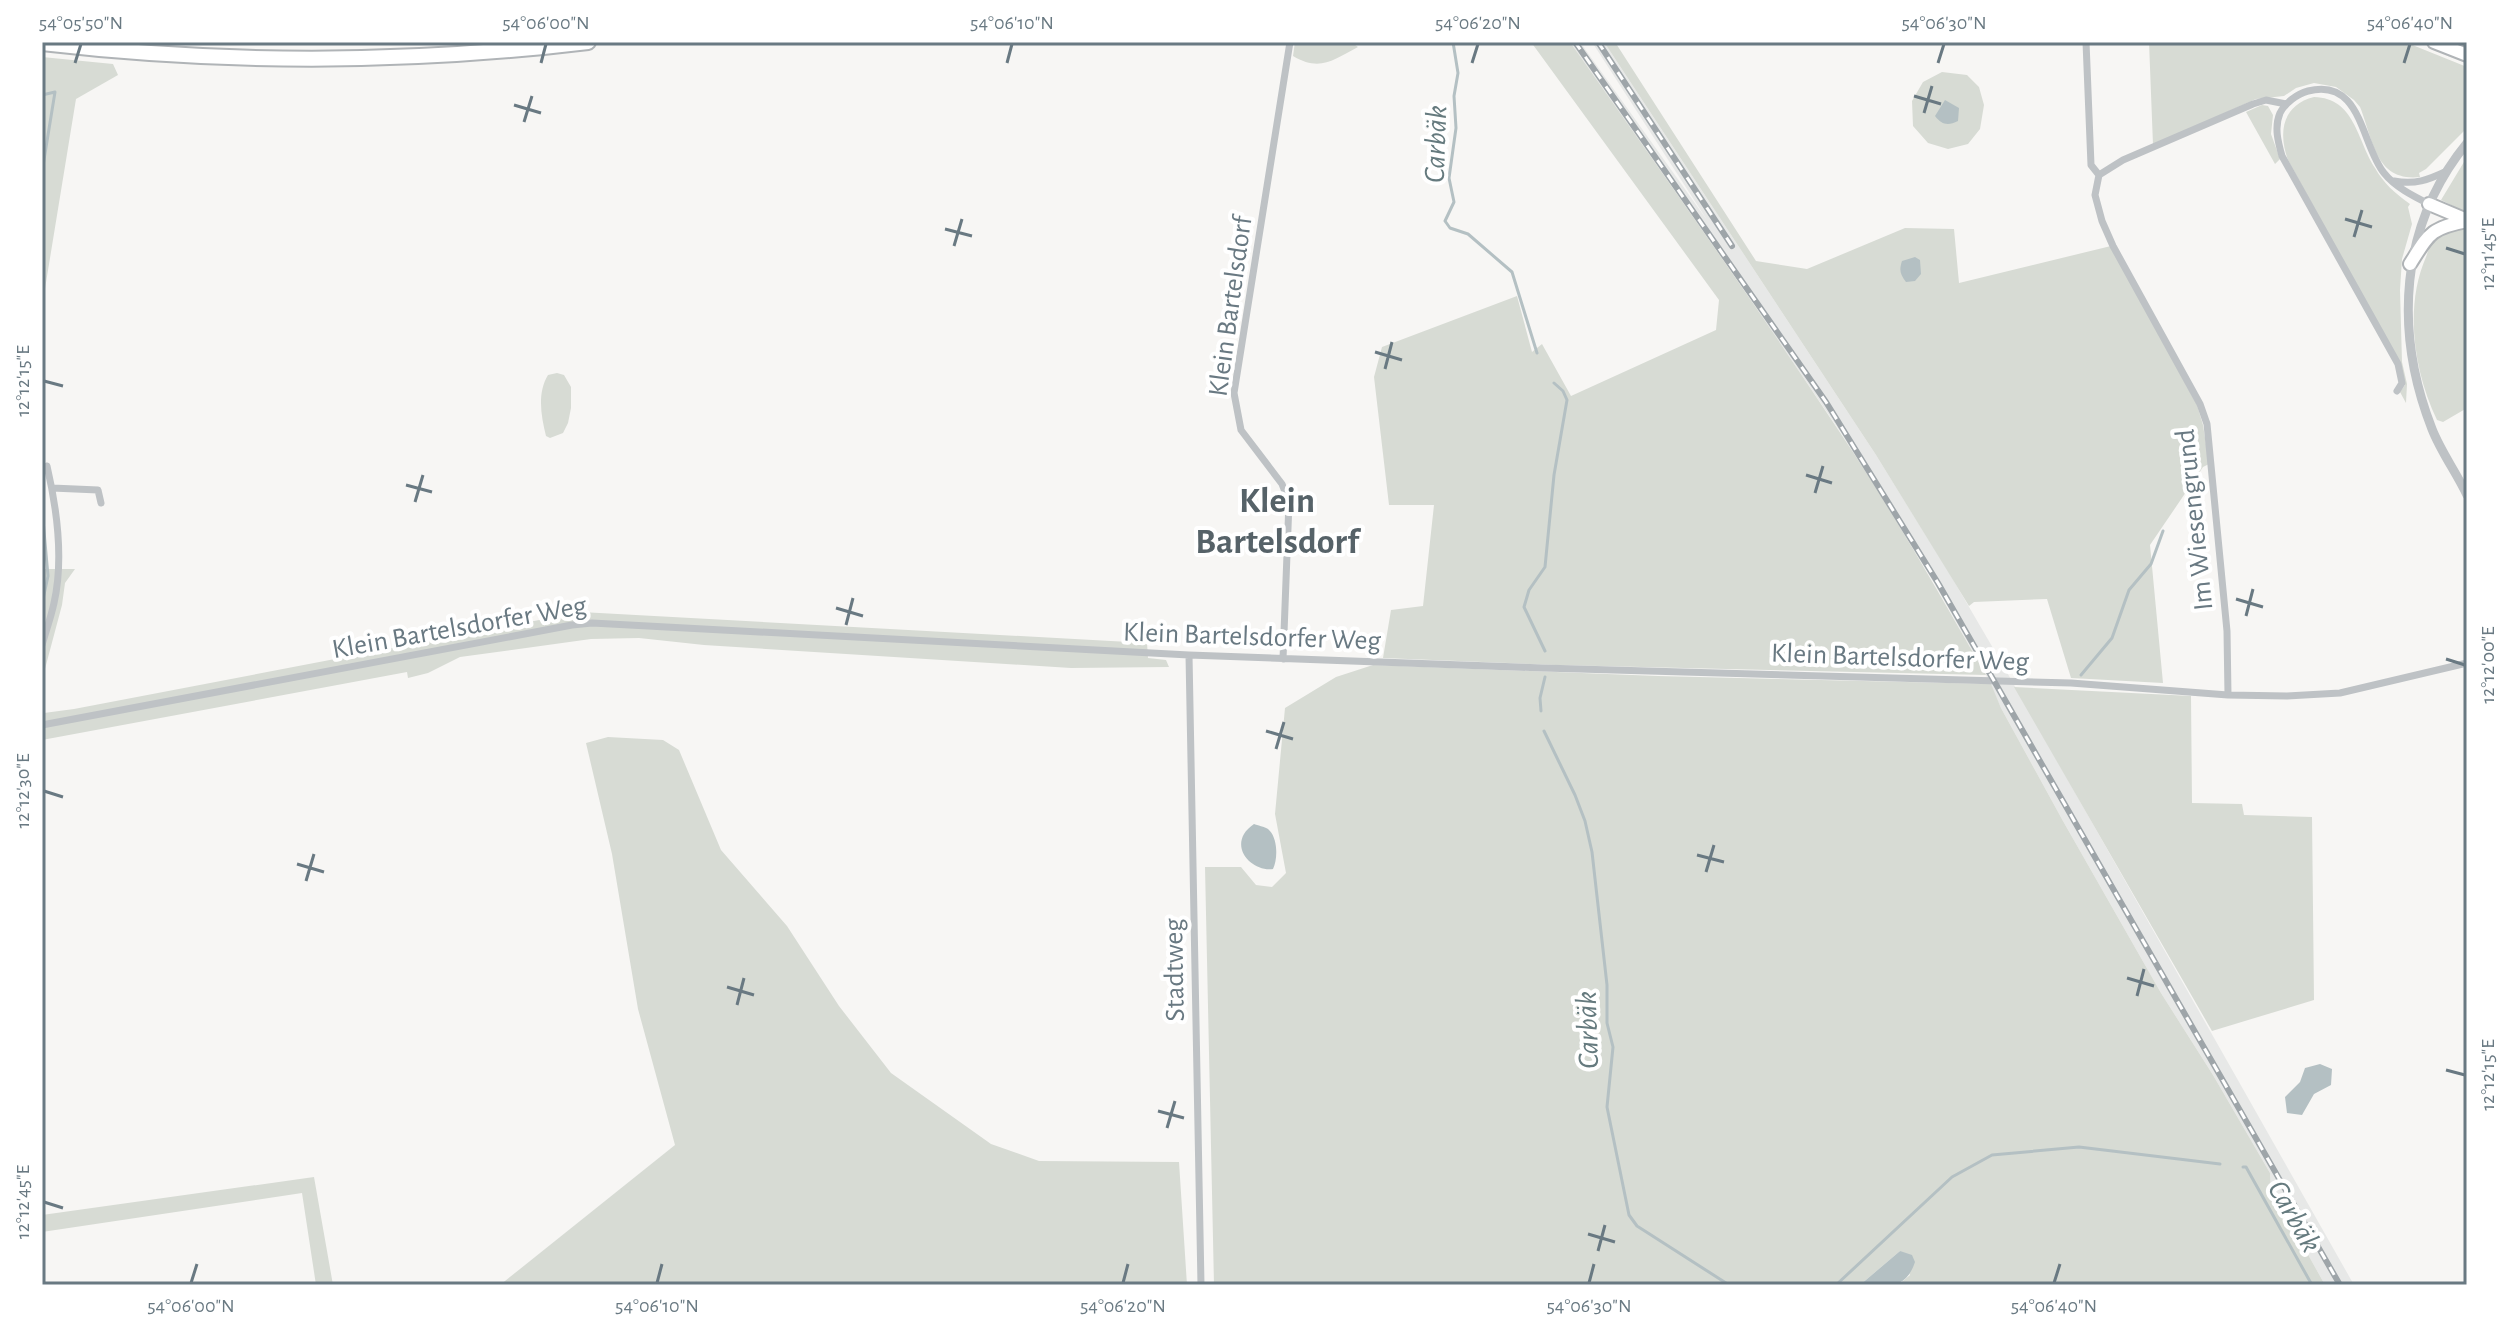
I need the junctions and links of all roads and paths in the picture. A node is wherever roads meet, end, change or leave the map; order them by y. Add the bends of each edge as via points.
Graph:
1 (588, 42) edge
2 (1290, 42) edge
3 (2086, 42) edge
4 (2434, 42) edge
5 (42, 43) edge
6 (2467, 55) edge
7 (2286, 104) junction
8 (2467, 143) edge
9 (2447, 171) junction
10 (2099, 175) junction
11 (2392, 181) junction
12 (2429, 204) junction
13 (2467, 221) edge
14 (2410, 264) junction
15 (2397, 391) dead end
16 (47, 466) dead end
17 (52, 488) junction
18 (2467, 495) edge
19 (101, 503) dead end
20 (42, 645) edge
21 (1189, 655) junction
22 (1283, 659) junction
23 (2467, 663) edge
24 (2228, 695) junction
25 (42, 725) edge
26 (1201, 1285) edge

1 - 5 highway via 451,55 291,60
2 - 22 street, Klein Bartelsdorf via 1234,393 1241,430 1282,484 1289,502
3 - 10 street, Im Wiesengrund via 2091,165
4 - 6 highway
7 - 10 street via 2253,104
7 - 11 street via 2319,90 2349,102
7 - 15 street via 2277,123 2282,156 2398,364 2402,383
8 - 9 street
9 - 11 street via 2415,183
9 - 12 street
10 - 24 street, Im Wiesengrund via 2095,195 2102,221 2207,424
11 - 12 street
12 - 13 highway
12 - 14 street
13 - 14 highway via 2428,235
14 - 18 street via 2409,330 2420,396 2439,446
16 - 17 street
17 - 19 street via 98,490
17 - 20 street via 58,569
21 - 22 street, Klein Bartelsdorfer Weg
21 - 25 street, Klein Bartelsdorfer Weg via 592,623
21 - 26 street, Stadtweg
22 - 24 street, Klein Bartelsdorfer Weg via 2071,683
23 - 24 street, Klein Bartelsdorfer Weg via 2340,693

